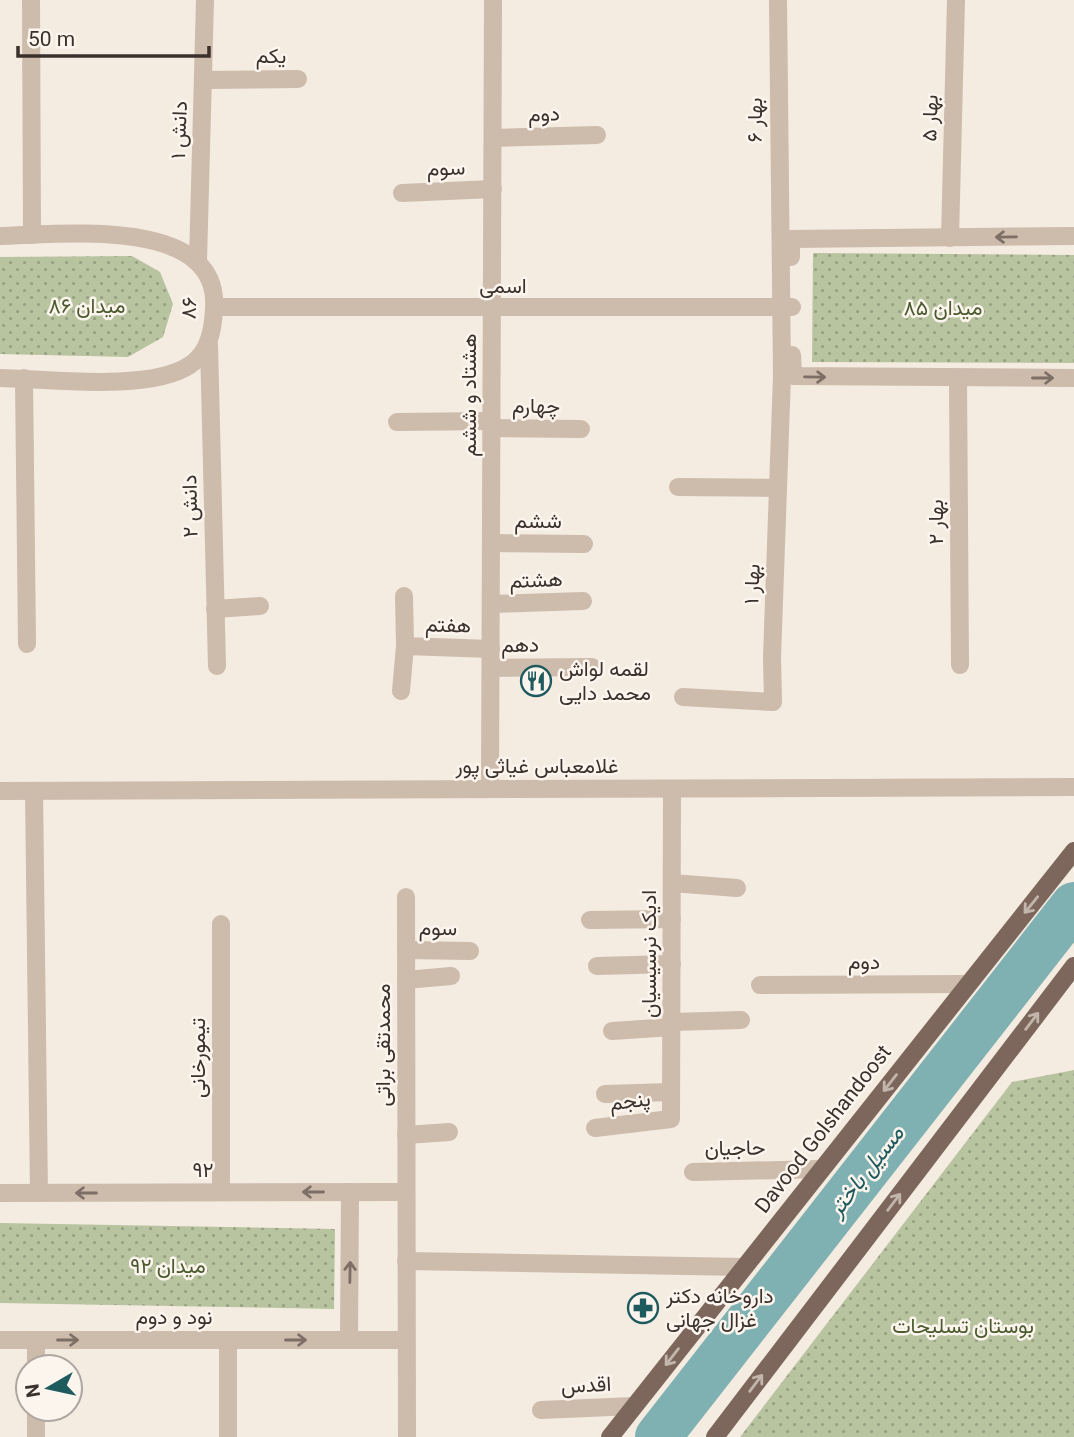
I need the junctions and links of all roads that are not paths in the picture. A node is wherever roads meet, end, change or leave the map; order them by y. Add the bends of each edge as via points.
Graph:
1 (31, 0) edge
2 (205, 0) edge
3 (494, 0) edge
4 (778, 0) edge
5 (956, 0) edge
6 (298, 79) dead end
7 (203, 80) junction
8 (597, 135) dead end
9 (493, 138) junction
10 (493, 189) junction
11 (402, 193) dead end
12 (32, 235) junction
13 (0, 236) edge
14 (1074, 236) edge
15 (950, 238) junction
16 (198, 261) junction
17 (215, 307) junction
18 (787, 307) junction
19 (492, 309) junction
20 (209, 345) junction
21 (0, 378) edge
22 (958, 378) junction
23 (1074, 378) edge
24 (24, 379) junction
25 (397, 422) dead end
26 (492, 425) junction
27 (581, 429) dead end
28 (678, 487) dead end
29 (778, 488) junction
30 (491, 543) junction
31 (584, 544) dead end
32 (404, 596) dead end
33 (583, 601) dead end
34 (491, 604) junction
35 (260, 606) dead end
36 (215, 608) junction
37 (27, 643) dead end
38 (405, 646) junction
39 (491, 649) junction
40 (960, 665) dead end
41 (216, 666) dead end
42 (592, 667) dead end
43 (491, 668) junction
44 (401, 691) dead end
45 (683, 697) dead end
46 (1074, 787) edge
47 (490, 789) junction
48 (672, 789) junction
49 (0, 791) edge
50 (33, 791) junction
51 (1074, 851) edge
52 (672, 883) junction
53 (737, 888) dead end
54 (406, 897) dead end
55 (672, 919) junction
56 (590, 920) dead end
57 (220, 924) dead end
58 (406, 950) junction
59 (470, 951) dead end
60 (672, 964) junction
61 (597, 966) dead end
62 (1074, 966) edge
63 (451, 976) dead end
64 (406, 980) junction
65 (968, 984) junction
66 (760, 985) dead end
67 (741, 1020) dead end
68 (672, 1025) junction
69 (612, 1031) dead end
70 (671, 1092) junction
71 (605, 1094) dead end
72 (671, 1119) joint
73 (595, 1128) dead end
74 (449, 1132) dead end
75 (406, 1135) junction
76 (821, 1169) junction
77 (693, 1172) dead end
78 (221, 1192) junction
79 (350, 1192) junction
80 (406, 1192) junction
81 (0, 1193) edge
82 (39, 1193) junction
83 (406, 1261) junction
84 (743, 1267) junction
85 (0, 1340) edge
86 (36, 1340) junction
87 (228, 1340) junction
88 (349, 1340) junction
89 (406, 1340) junction
90 (36, 1353) edge
91 (635, 1406) junction
92 (541, 1410) dead end
93 (228, 1437) edge
94 (407, 1437) edge
95 (610, 1437) edge
96 (715, 1437) edge

1 - 12 street
2 - 7 street, دانش ۱
3 - 9 street, هشتاد و ششم
4 - 18 street, بهار ۶ via 778,182
5 - 15 street, بهار ۵
6 - 7 street, یکم
7 - 16 street, دانش ۱
8 - 9 street, دوم
9 - 10 street, هشتاد و ششم
10 - 11 street, سوم
10 - 19 street, هشتاد و ششم
12 - 13 street
12 - 16 street via 131,235 178,249
14 -> 15 street
15 - 18 street via 791,239
16 - 17 street, ۸۶ via 212,279
17 - 19 street, اسمی
17 - 20 street, ۸۶
18 - 19 street, اسمی
18 -> 22 street via 793,376
18 - 29 street, بهار ۱
19 - 26 street, هشتاد و ششم
20 - 24 street, ۸۶ via 190,365 156,378
20 - 36 street, دانش ۲
21 - 24 street, ۸۶
22 -> 23 street
22 - 40 street, بهار ۲
24 - 37 street
25 - 26 street
26 - 27 street, چهارم
26 - 30 street, هشتاد و ششم
28 - 29 street
29 - 45 street, بهار ۱ via 773,702
30 - 31 street, ششم
30 - 34 street, هشتاد و ششم
32 - 38 street, هفتم
33 - 34 street, هشتم
34 - 39 street, هشتاد و ششم
35 - 36 street
36 - 41 street, دانش ۲
38 - 39 street, هفتم
38 - 44 street, هفتم
39 - 43 street, هشتاد و ششم
42 - 43 street, دهم
43 - 47 street, هشتاد و ششم
46 - 48 street, غلامعباس غیاثی پور
47 - 48 street, غلامعباس غیاثی پور
47 - 50 street, غلامعباس غیاثی پور
48 - 52 street, ادیک نرسیسیان
49 - 50 street, غلامعباس غیاثی پور
50 - 82 street
51 -> 65 main road, Davood Golshandoost
52 - 53 street
52 - 55 street, ادیک نرسیسیان
54 - 58 street, محمدتقی براتی
55 - 56 street
55 - 60 street, ادیک نرسیسیان
57 - 78 street, تیمورخانی
58 - 59 street, سوم
58 - 64 street, محمدتقی براتی
60 - 61 street
60 - 68 street, ادیک نرسیسیان
96 -> 62 main road
63 - 64 street
64 - 75 street, محمدتقی براتی
65 - 66 street, دوم
65 -> 76 main road, Davood Golshandoost
67 - 68 street
68 - 69 street
68 - 70 street, ادیک نرسیسیان
70 - 71 street
70 - 72 street, ادیک نرسیسیان
72 - 73 street, پنجم
74 - 75 street
75 - 80 street, محمدتقی براتی
76 - 77 street, حاجیان
76 - 84 main road, Davood Golshandoost
79 -> 78 street, ۹۲
78 -> 82 street, ۹۲
79 - 80 street, ۹۲
88 -> 79 street
80 - 83 street
81 - 82 street, ۹۲
83 - 84 street
83 - 89 street
84 -> 91 main road, Davood Golshandoost
85 - 86 street, نود و دوم
86 -> 87 street, نود و دوم
86 - 90 street
87 -> 88 street, نود و دوم
87 - 93 street
88 - 89 street, نود و دوم
89 - 94 street
91 - 92 street, اقدس
91 - 95 main road, Davood Golshandoost

